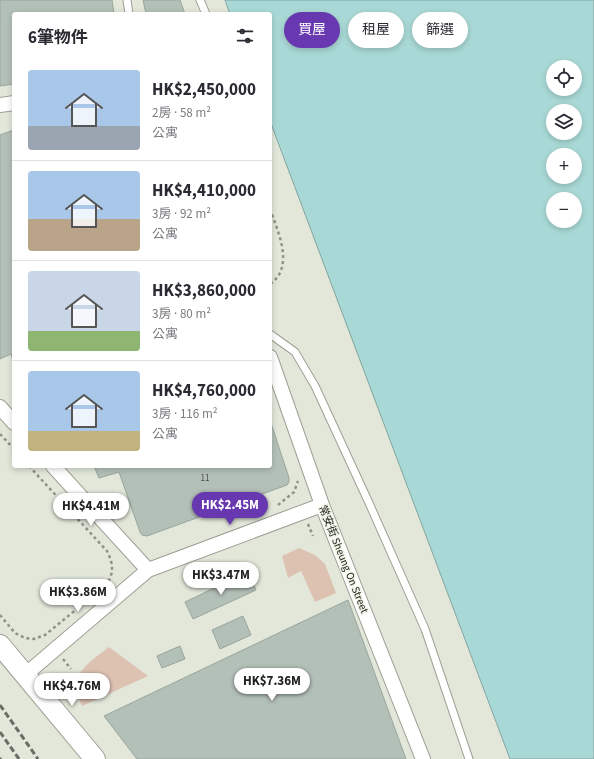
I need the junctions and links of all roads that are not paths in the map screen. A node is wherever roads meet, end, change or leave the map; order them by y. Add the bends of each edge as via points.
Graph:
1 (128, 0) edge
2 (200, 0) edge
3 (129, 12) edge
4 (205, 12) edge
5 (12, 103) edge
6 (0, 106) edge
7 (272, 335) edge
8 (272, 363) edge
9 (0, 407) edge
10 (12, 421) edge
11 (55, 468) edge
12 (322, 505) junction
13 (148, 570) junction
14 (0, 645) edge
15 (25, 675) junction
16 (94, 759) edge
17 (423, 759) edge
18 (469, 759) edge

1 - 3 lane
2 - 4 lane
5 - 6 street
7 - 18 lane via 295,352 318,393 425,629
8 - 12 street, 常安街 Sheung On Street
9 - 10 street
11 - 13 street
12 - 13 street
12 - 17 street, 常安街 Sheung On Street
13 - 15 street
14 - 15 street
15 - 16 street

